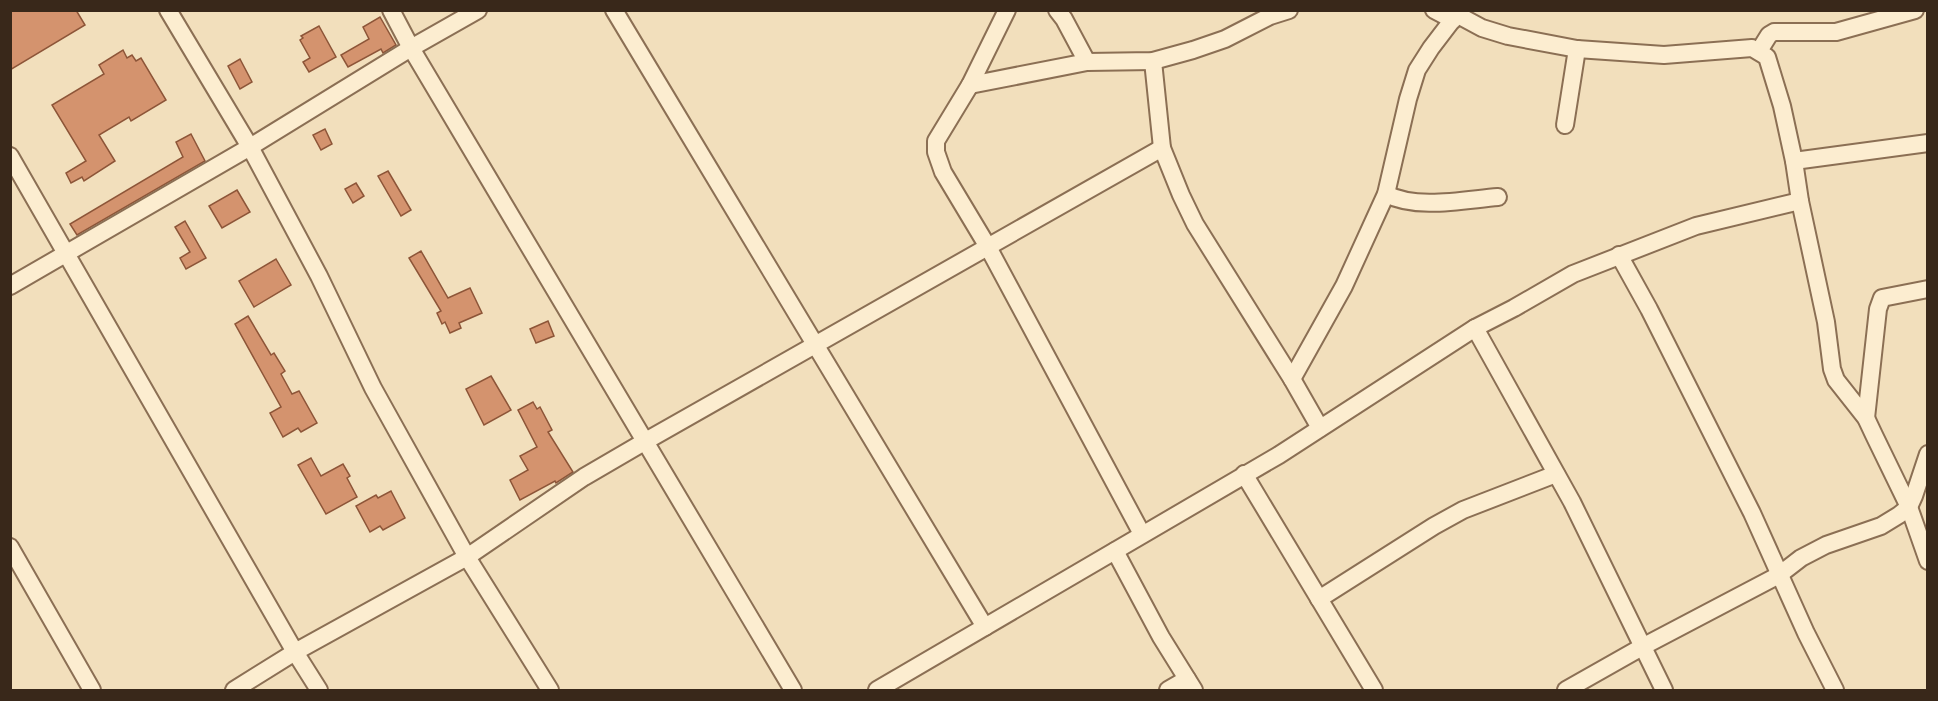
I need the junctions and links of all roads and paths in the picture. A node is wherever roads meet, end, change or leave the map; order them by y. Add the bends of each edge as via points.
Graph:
1 (168, 10) edge
2 (391, 10) edge
3 (478, 10) edge
4 (614, 10) edge
5 (1007, 10) edge
6 (1057, 10) edge
7 (1289, 10) edge
8 (1434, 10) edge
9 (1915, 10) edge
10 (1456, 15) edge
11 (411, 48) junction
12 (1578, 49) junction
13 (1759, 51) junction
14 (1153, 61) junction
15 (1088, 62) junction
16 (970, 85) junction
17 (1565, 124) dead end
18 (1928, 143) edge
19 (250, 147) junction
20 (1162, 148) junction
21 (10, 156) edge
22 (1794, 160) junction
23 (1386, 194) junction
24 (1498, 197) dead end
25 (1800, 201) junction
26 (988, 247) junction
27 (65, 254) junction
28 (1619, 255) junction
29 (10, 286) edge
30 (1928, 289) edge
31 (1475, 328) junction
32 (814, 345) junction
33 (1292, 379) junction
34 (1866, 418) junction
35 (1320, 428) junction
36 (644, 442) junction
37 (1928, 454) edge
38 (1244, 474) junction
39 (1556, 474) junction
40 (1909, 507) junction
41 (1142, 534) junction
42 (10, 547) edge
43 (1115, 551) junction
44 (467, 557) junction
45 (1928, 561) edge
46 (1779, 575) junction
47 (1319, 598) junction
48 (985, 627) junction
49 (1642, 647) junction
50 (295, 652) junction
51 (1191, 685) edge
52 (92, 690) edge
53 (234, 690) edge
54 (319, 690) edge
55 (550, 690) edge
56 (793, 690) edge
57 (878, 690) edge
58 (1168, 690) edge
59 (1374, 690) edge
60 (1566, 690) edge
61 (1664, 690) edge
62 (1835, 690) edge

1 - 19 street
2 - 11 street
3 - 11 street
4 - 32 street
5 - 16 street
6 - 15 street
7 - 14 street via 1226,39
8 - 10 street
9 - 13 street via 1836,32 1774,32
10 - 12 street via 1508,36
10 - 23 street via 1417,70
11 - 19 street
11 - 36 street
12 - 13 street via 1664,55 1752,48
12 - 17 street
13 - 22 street via 1767,57 1773,73
14 - 15 street
14 - 20 street
15 - 16 street
16 - 26 street via 936,141 936,152 943,172
18 - 22 street
19 - 27 street
19 - 44 street via 373,388
20 - 26 street
20 - 33 street via 1195,224
21 - 27 street
22 - 25 street
23 - 24 street via 1414,203
23 - 33 street via 1344,286
25 - 28 street via 1696,226
25 - 34 street via 1832,369
26 - 32 street
26 - 41 street
27 - 29 street
27 - 50 street
28 - 31 street via 1573,274
28 - 46 street via 1752,513
30 - 34 street via 1882,298
31 - 35 street
31 - 39 street
32 - 36 street
32 - 48 street
33 - 35 street
34 - 40 street
35 - 38 street
36 - 44 street via 584,477
36 - 56 street
37 - 40 street
38 - 41 street
38 - 47 street
39 - 47 street via 1463,510
39 - 49 street
40 - 45 street
40 - 46 street via 1881,526 1801,558
41 - 43 street
42 - 52 street
43 - 48 street
43 - 51 street
44 - 50 street
44 - 55 street
46 - 49 street
46 - 62 street
47 - 59 street
48 - 57 street
49 - 60 street
49 - 61 street
50 - 53 street
50 - 54 street
51 - 58 street

